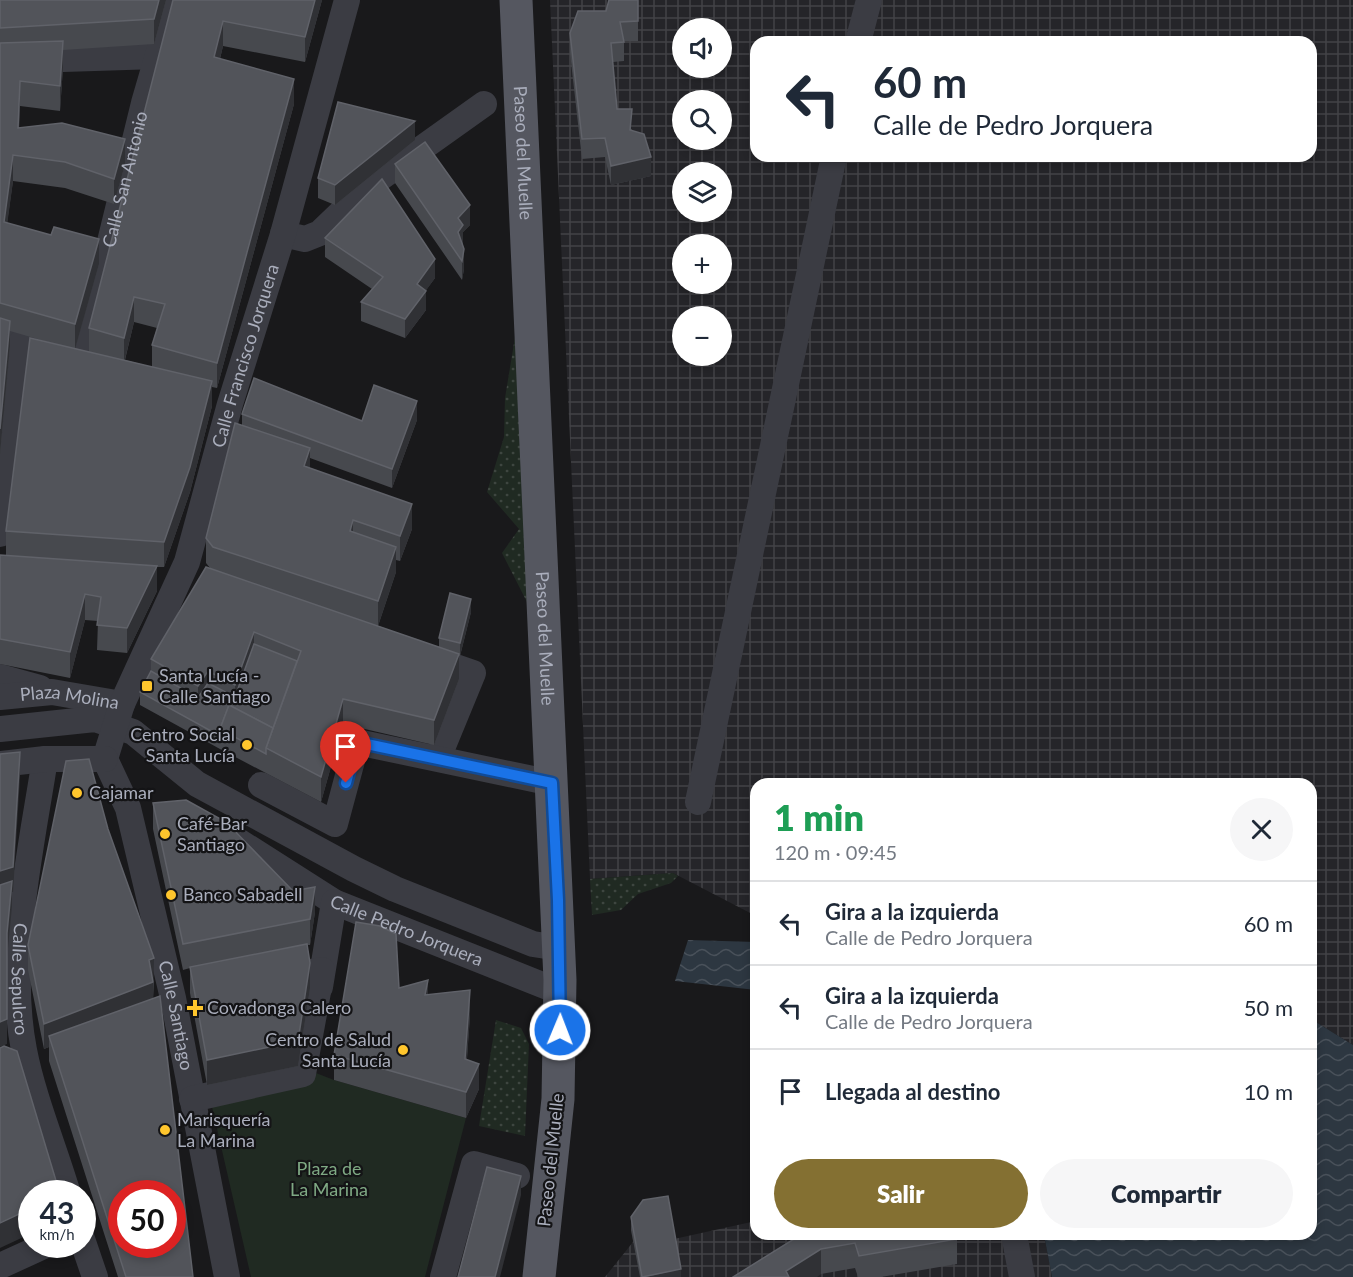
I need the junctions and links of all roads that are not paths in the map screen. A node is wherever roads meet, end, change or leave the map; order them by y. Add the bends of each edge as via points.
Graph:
1 (174, 0) edge
2 (347, 0) edge
3 (513, 0) edge
4 (869, 0) edge
5 (860, 36) edge
6 (158, 56) junction
7 (0, 61) edge
8 (484, 104) dead end
9 (833, 162) edge
10 (283, 234) junction
11 (10, 340) edge
12 (0, 534) edge
13 (153, 576) edge
14 (191, 580) junction
15 (405, 649) edge
16 (0, 677) edge
17 (52, 692) junction
18 (0, 697) edge
19 (118, 715) junction
20 (0, 729) edge
21 (438, 758) junction
22 (45, 759) junction
23 (105, 759) junction
24 (0, 764) edge
25 (552, 783) junction
26 (261, 785) dead end
27 (698, 802) dead end
28 (200, 819) edge
29 (24, 894) junction
30 (334, 902) junction
31 (0, 903) edge
32 (559, 948) junction
33 (252, 983) edge
34 (560, 992) junction
35 (55, 1051) edge
36 (25, 1055) junction
37 (0, 1060) edge
38 (192, 1099) junction
39 (517, 1176) edge
40 (64, 1180) edge
41 (1015, 1240) edge
42 (18, 1258) edge
43 (88, 1258) edge
44 (0, 1266) edge
45 (95, 1277) edge
46 (226, 1277) edge
47 (444, 1277) edge
48 (539, 1277) edge
49 (1022, 1277) edge

1 - 6 street, Calle San Antonio
2 - 10 street, Calle Francisco Jorquera
3 - 25 main road, Paseo del Muelle
4 - 5 street
6 - 7 street
6 - 11 street, Calle San Antonio via 93,363
8 - 10 street via 369,186 320,233 305,238
9 - 27 street
10 - 14 street, Calle Francisco Jorquera via 219,397 188,562
11 - 12 street
13 - 14 street
14 - 19 street, Calle Francisco Jorquera
15 - 21 street via 473,673
16 - 17 street
17 - 18 street, Plaza Molina
17 - 19 street, Plaza Molina
19 - 20 street
19 - 23 street, Plaza Molina
19 - 32 street via 197,784 354,869 533,944
21 - 25 street
21 - 26 street via 357,742 335,824
22 - 23 street
22 - 24 street
22 - 29 street, Calle Sepulcro
23 - 38 street, Calle Santiago via 138,808
25 - 32 main road, Paseo del Muelle
28 - 30 street, Calle Pedro Jorquera
29 - 31 street
29 - 36 street, Calle Sepulcro via 17,969
30 - 34 street, Calle Pedro Jorquera
30 - 38 street via 304,1076
32 - 34 main road, Paseo del Muelle
33 - 38 street via 322,970 303,1074
34 - 48 main road, Paseo del Muelle via 558,1099
35 - 36 street
36 - 37 street
36 - 40 street, Calle Sepulcro
38 - 46 street, Calle Santiago
39 - 47 street via 474,1164
41 - 49 street
42 - 44 street
43 - 45 street

